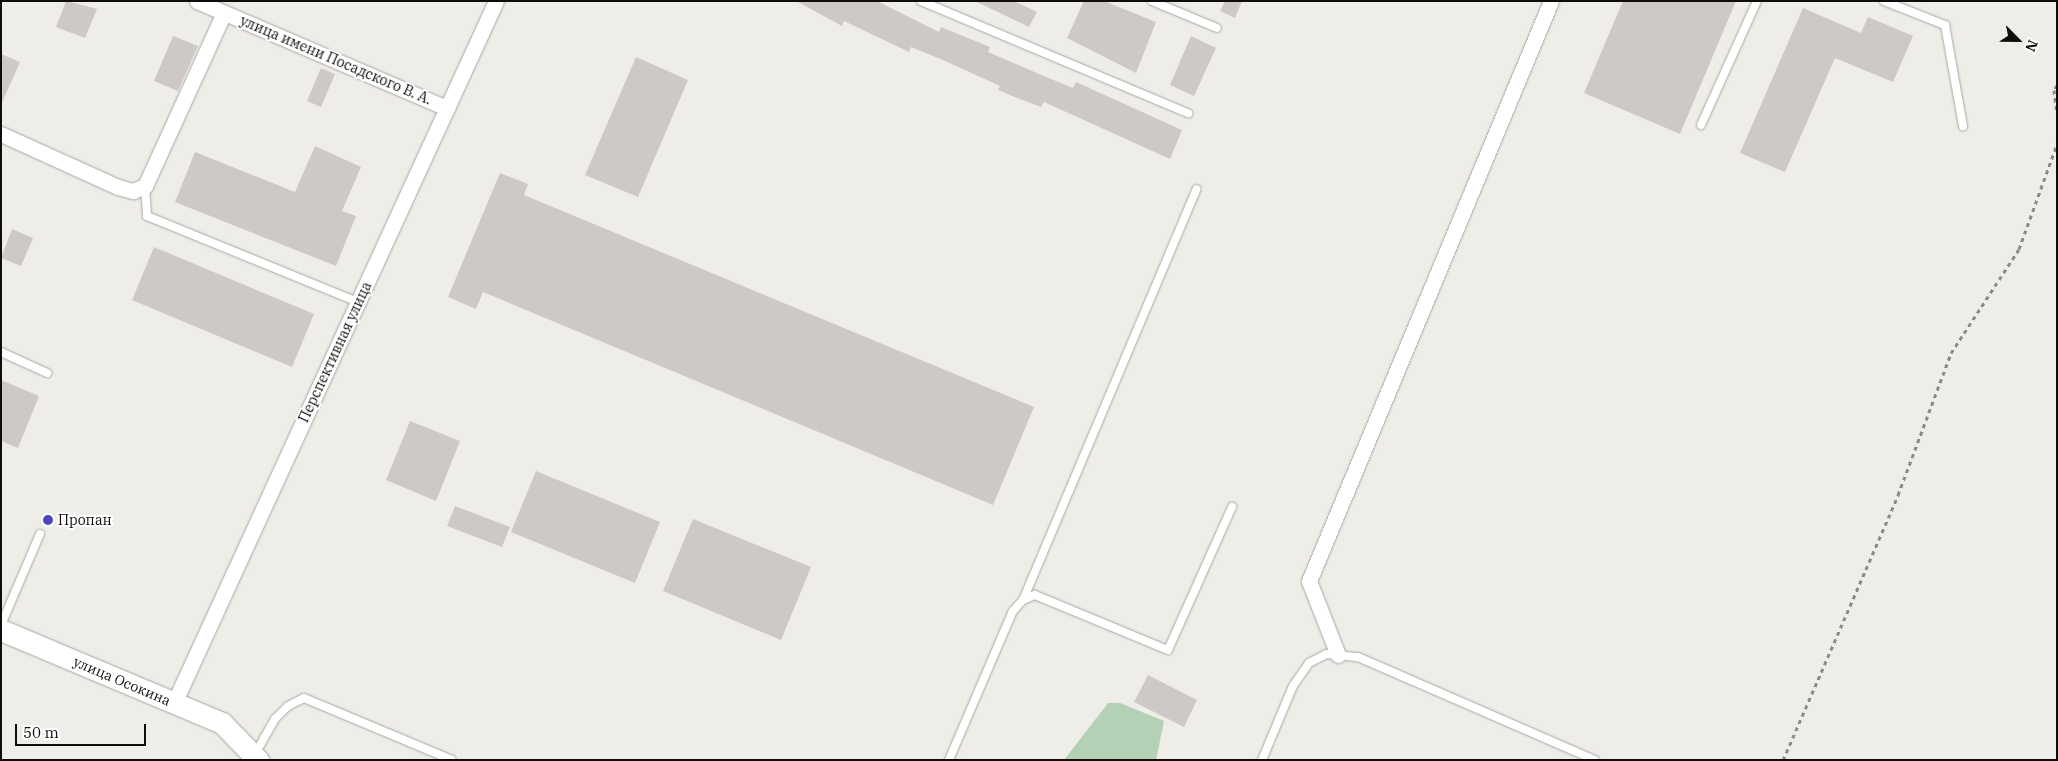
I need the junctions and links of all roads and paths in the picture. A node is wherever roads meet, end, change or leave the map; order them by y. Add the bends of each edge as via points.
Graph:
1 (198, 1) edge
2 (496, 1) edge
3 (922, 1) edge
4 (1152, 1) edge
5 (1551, 1) edge
6 (1757, 1) edge
7 (1884, 1) edge
8 (224, 13) junction
9 (1216, 28) dead end
10 (2057, 85) edge
11 (447, 108) junction
12 (1188, 112) dead end
13 (2057, 114) edge
14 (1702, 125) dead end
15 (1963, 126) dead end
16 (1, 134) edge
17 (2057, 144) edge
18 (145, 186) junction
19 (1197, 189) dead end
20 (358, 302) junction
21 (1, 352) edge
22 (47, 373) dead end
23 (1232, 507) dead end
24 (40, 534) dead end
25 (1022, 600) junction
26 (1, 625) edge
27 (1, 630) edge
28 (1338, 655) junction
29 (174, 703) junction
30 (256, 757) edge
31 (452, 760) edge
32 (949, 760) edge
33 (1262, 760) edge
34 (1595, 760) edge
35 (1784, 760) edge

1 - 8 street, улица имени Посадского В. А.
2 - 11 street, Перспективная улица
3 - 12 lane
4 - 9 lane
5 - 28 street via 1309,581
6 - 14 lane
7 - 15 lane via 1945,25
8 - 11 street, улица имени Посадского В. А.
8 - 18 street
10 - 13 path via 2054,90
11 - 20 street, Перспективная улица
16 - 18 street via 118,187 133,191
17 - 35 path via 2019,249 1951,353 1898,495
18 - 20 lane via 147,216
19 - 25 lane
20 - 29 street, Перспективная улица
21 - 22 lane
23 - 25 lane via 1168,650 1035,595
24 - 26 lane
25 - 32 lane via 1012,611
27 - 29 main road, улица Осокина
28 - 33 lane via 1327,654 1309,663 1293,686
28 - 34 lane via 1358,657
29 - 30 main road, улица Осокина via 222,723
30 - 31 lane via 275,719 288,706 304,698

